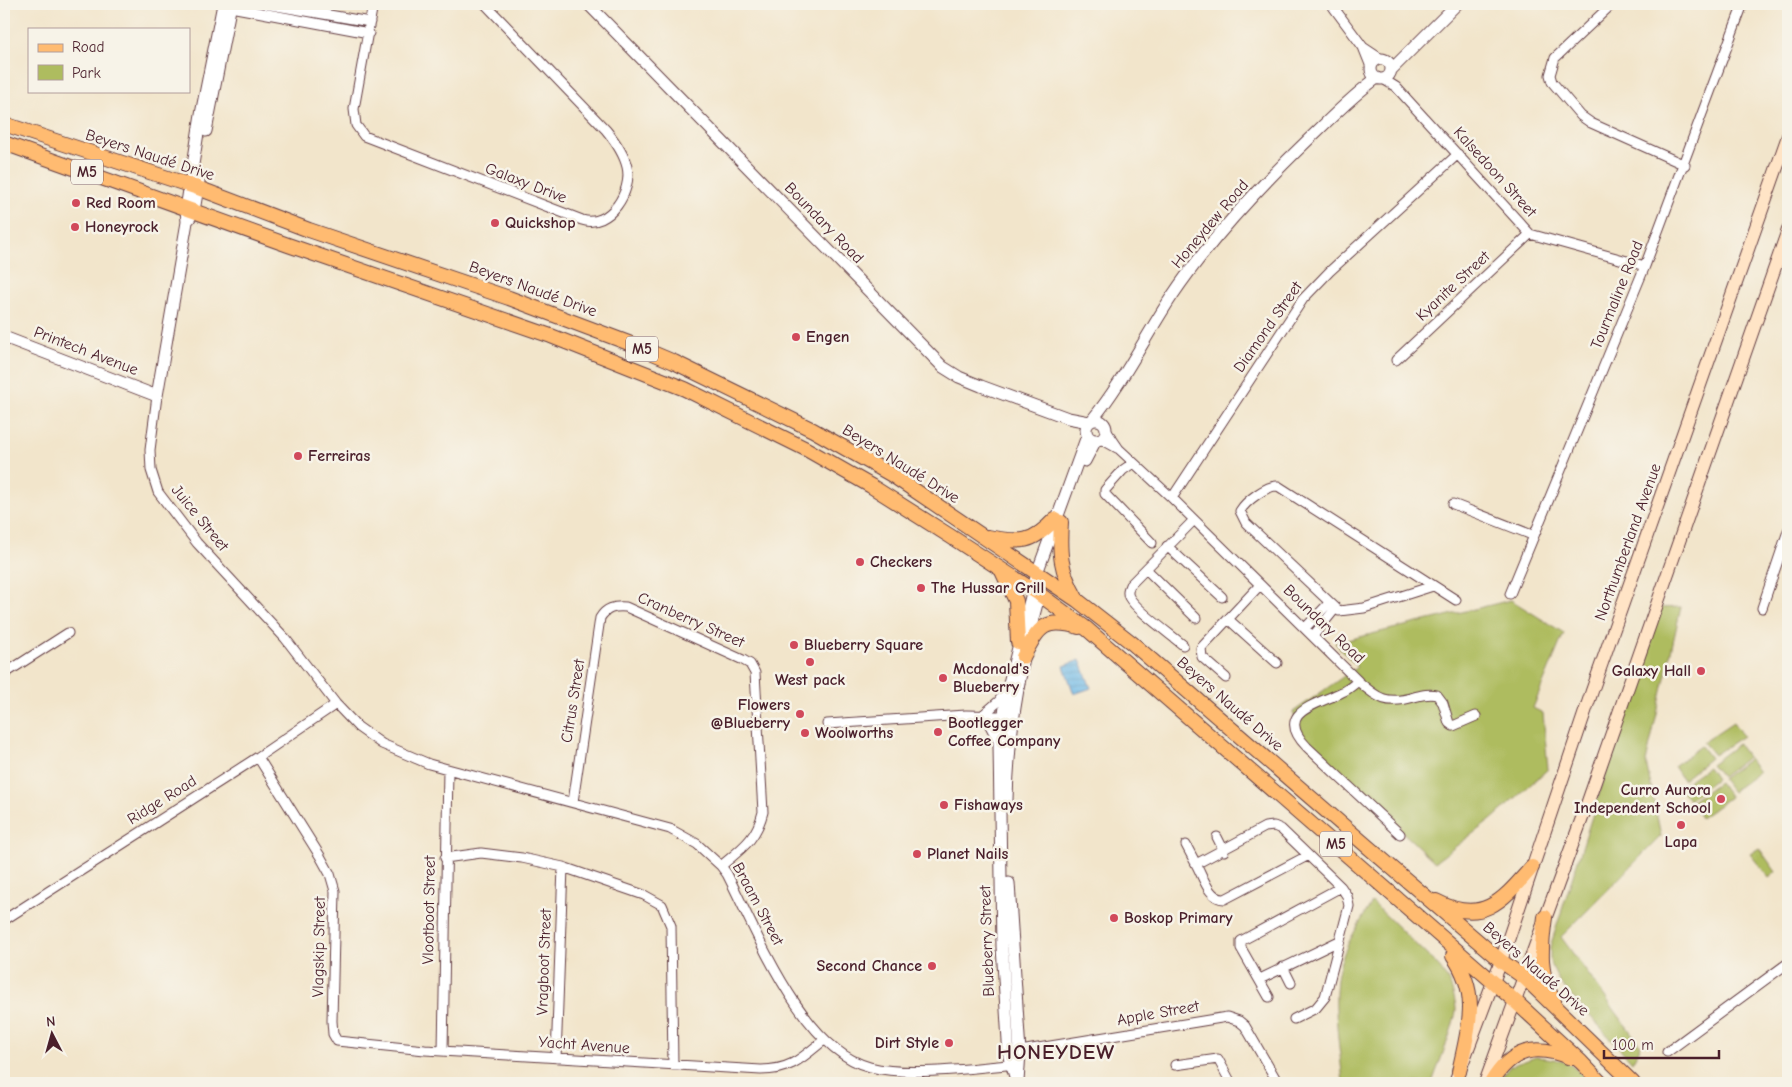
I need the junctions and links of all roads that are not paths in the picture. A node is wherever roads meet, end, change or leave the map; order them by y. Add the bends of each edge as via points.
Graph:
1 (265, 4) edge
2 (373, 4) edge
3 (485, 4) edge
4 (588, 4) edge
5 (1331, 4) edge
6 (1457, 4) edge
7 (1612, 4) edge
8 (1743, 4) edge
9 (225, 5) edge
10 (370, 22) junction
11 (368, 33) junction
12 (1363, 47) junction
13 (1410, 49) junction
14 (1383, 59) junction
15 (1380, 73) junction
16 (4, 124) edge
17 (1788, 136) edge
18 (4, 143) edge
19 (1458, 154) junction
20 (1685, 166) junction
21 (194, 187) junction
22 (189, 214) junction
23 (1788, 230) edge
24 (1530, 234) junction
25 (1645, 266) junction
26 (4, 337) edge
27 (1396, 360) dead end
28 (157, 396) junction
29 (1095, 431) junction
30 (1133, 462) junction
31 (1172, 498) junction
32 (1453, 504) dead end
33 (1058, 520) junction
34 (1194, 520) junction
35 (1788, 531) edge
36 (1532, 535) junction
37 (983, 536) junction
38 (1152, 543) dead end
39 (1167, 546) junction
40 (1001, 569) junction
41 (1146, 570) junction
42 (1040, 575) junction
43 (1260, 585) junction
44 (1434, 586) junction
45 (1036, 592) junction
46 (1510, 594) dead end
47 (1222, 598) dead end
48 (1077, 600) junction
49 (1456, 600) dead end
50 (1332, 606) junction
51 (610, 608) joint
52 (1762, 608) dead end
53 (1196, 618) dead end
54 (1228, 619) junction
55 (1305, 628) junction
56 (1087, 629) junction
57 (68, 633) dead end
58 (1314, 636) junction
59 (1018, 642) junction
60 (1183, 645) dead end
61 (1023, 657) junction
62 (1277, 663) dead end
63 (4, 674) edge
64 (1226, 678) dead end
65 (1358, 681) junction
66 (1009, 683) junction
67 (336, 704) junction
68 (984, 714) junction
69 (1009, 716) junction
70 (1476, 716) dead end
71 (827, 724) dead end
72 (999, 744) junction
73 (258, 757) junction
74 (448, 770) junction
75 (573, 802) junction
76 (1400, 834) dead end
77 (1217, 837) dead end
78 (1186, 845) dead end
79 (1224, 851) junction
80 (1307, 856) junction
81 (445, 858) junction
82 (1196, 864) junction
83 (721, 866) junction
84 (563, 867) junction
85 (1532, 867) junction
86 (1341, 887) junction
87 (1420, 892) junction
88 (1545, 917) junction
89 (4, 920) edge
90 (1437, 934) junction
91 (1339, 941) junction
92 (1501, 961) junction
93 (1788, 963) edge
94 (1283, 967) junction
95 (1525, 978) junction
96 (1260, 979) junction
97 (1291, 983) dead end
98 (1492, 983) junction
99 (1269, 996) dead end
100 (1516, 1002) junction
101 (1561, 1012) junction
102 (1294, 1019) dead end
103 (334, 1038) joint
104 (824, 1040) junction
105 (443, 1051) junction
106 (1667, 1052) dead end
107 (556, 1058) junction
108 (1015, 1058) junction
109 (1581, 1062) junction
110 (1175, 1065) dead end
111 (673, 1066) junction
112 (1457, 1078) edge
113 (1018, 1083) edge
114 (1230, 1083) edge
115 (1278, 1083) edge
116 (1485, 1083) edge
117 (1491, 1083) edge
118 (1601, 1083) edge
119 (1633, 1083) edge

1 - 10 street
2 - 10 street, Galaxy Drive
3 - 11 street, Galaxy Drive via 606,130 621,153 628,177 618,206 604,218 590,222 582,220 364,136 356,125 354,109
4 - 29 street, Boundary Road via 943,367 959,377
5 - 12 street
6 - 13 street, Honeydew Road
7 - 20 street via 1556,58 1550,74 1552,82 1591,123
8 - 20 street, Tourmaline Road
9 - 11 street
9 - 21 street, Juice Street via 207,126
10 - 11 street, Galaxy Drive
12 - 14 street
12 - 15 street
13 - 14 street, Honeydew Road
13 - 15 street, Honeydew Road
14 - 15 street via 1373,62
15 - 19 street, Kalsedoon Street
15 - 29 street, Honeydew Road via 1282,165 1220,233 1174,294 1112,396
16 - 21 main road, Beyers Naudé Drive / M5
17 - 85 main road, Northumberland Avenue
18 - 22 main road, M5
19 - 24 street, Kalsedoon Street
19 - 31 street, Diamond Street via 1303,299
20 - 25 street, Tourmaline Road
21 - 22 street, Juice Street
21 - 37 main road, Beyers Naudé Drive / M5 via 509,298 674,362 821,435 892,475
22 - 28 street, Juice Street
22 - 40 main road, M5 via 551,336 685,389 830,463
23 - 88 main road
24 - 25 street, Kalsedoon Street
24 - 27 street, Kyanite Street
25 - 36 street, Tourmaline Road
26 - 28 street, Printech Avenue
28 - 67 street, Juice Street via 150,450 151,470 158,492 197,543 285,638
29 - 30 street, Boundary Road
29 - 33 street, Honeydew Road
30 - 31 street, Boundary Road
30 - 38 street via 1105,490 1105,494
31 - 34 street, Boundary Road
32 - 36 street
33 - 37 main road via 1027,541 1012,542
33 - 42 street, Honeydew Road
33 - 48 main road via 1062,569
34 - 39 street
34 - 43 street, Boundary Road
35 - 52 street
36 - 46 street, Tourmaline Road
37 - 42 main road, Beyers Naudé Drive / M5
39 - 41 street
39 - 47 street
40 - 45 main road, M5
40 - 59 main road via 1016,601
41 - 53 street
41 - 60 street via 1130,586 1129,598
42 - 45 street, Honeydew Road
42 - 48 main road, Beyers Naudé Drive / M5
43 - 54 street
43 - 55 street, Boundary Road
44 - 49 street
44 - 50 street via 1344,612
44 - 50 street via 1284,489 1276,485 1270,487 1245,504 1240,511 1242,518
45 - 56 main road, M5
45 - 59 street, Blueberry Street
45 - 61 street, Blueberry Street
48 - 87 main road, Beyers Naudé Drive / M5 via 1187,689
50 - 55 street
50 - 58 street
51 - 75 street, Citrus Street via 600,618
51 - 83 street, Cranberry Street via 626,607 753,667 763,812 753,838
54 - 62 street
54 - 64 street via 1200,651 1202,657
55 - 58 street, Boundary Road
56 - 61 main road via 1051,623 1036,632
56 - 90 main road, M5
57 - 63 street
58 - 65 street, Boundary Road
59 - 66 street, Blueberry Street
61 - 69 street, Blueberry Street
65 - 70 street via 1375,696 1387,701 1437,695 1449,724 1453,726
65 - 76 street, Boundary Road via 1344,692 1300,711 1296,730 1307,747
66 - 68 street via 999,701
66 - 69 street, Blueberry Street
67 - 73 street, Ridge Road
67 - 74 street, Braam Street via 358,727 382,744 407,757
68 - 69 street
68 - 71 street
68 - 72 street
69 - 72 street, Blueberry Street
69 - 108 street, Blueberry Street via 1007,836
72 - 108 street, Blueberry Street via 1002,947
73 - 89 street, Ridge Road
73 - 103 street, Vlagskip Street via 333,882
74 - 75 street, Braam Street
74 - 81 street, Vlootboot Street
75 - 83 street, Braam Street via 670,829 697,844
77 - 79 street
78 - 82 street
79 - 80 street via 1265,827 1274,826
79 - 82 street
80 - 82 street via 1219,900 1212,895
80 - 86 street
81 - 84 street via 481,853
81 - 105 street, Vlootboot Street
83 - 104 street, Braam Street via 785,987
84 - 107 street, Vragboot Street
84 - 111 street via 644,895 662,905 671,926
85 - 87 main road via 1512,892 1484,910 1464,911
85 - 92 main road, Northumberland Avenue
86 - 91 street via 1349,906
86 - 96 street via 1241,941 1241,948
87 - 92 main road, Beyers Naudé Drive / M5
88 - 95 main road
88 - 101 main road via 1542,972
90 - 98 main road, M5
90 - 112 main road via 1463,970 1471,999
91 - 94 street
91 - 102 street via 1325,997 1316,1008
92 - 95 main road, Beyers Naudé Drive / M5
92 - 98 main road, Northumberland Avenue
93 - 106 street
94 - 96 street
94 - 97 street
95 - 100 main road
95 - 101 main road, Beyers Naudé Drive / M5
96 - 99 street
98 - 100 main road, M5
98 - 112 main road, Northumberland Avenue
100 - 109 main road, M5
100 - 116 main road
101 - 119 main road, Beyers Naudé Drive / M5
103 - 105 street, Yacht Avenue via 341,1043
104 - 108 street, Braam Street via 854,1062 894,1071
104 - 111 street, Yacht Avenue via 784,1068
105 - 107 street, Yacht Avenue
107 - 111 street, Yacht Avenue
108 - 113 street, Blueberry Street
108 - 115 street, Apple Street via 1227,1017 1245,1026
109 - 117 main road via 1555,1051 1529,1051 1515,1056 1500,1068
109 - 118 main road, M5
110 - 114 street via 1218,1059

